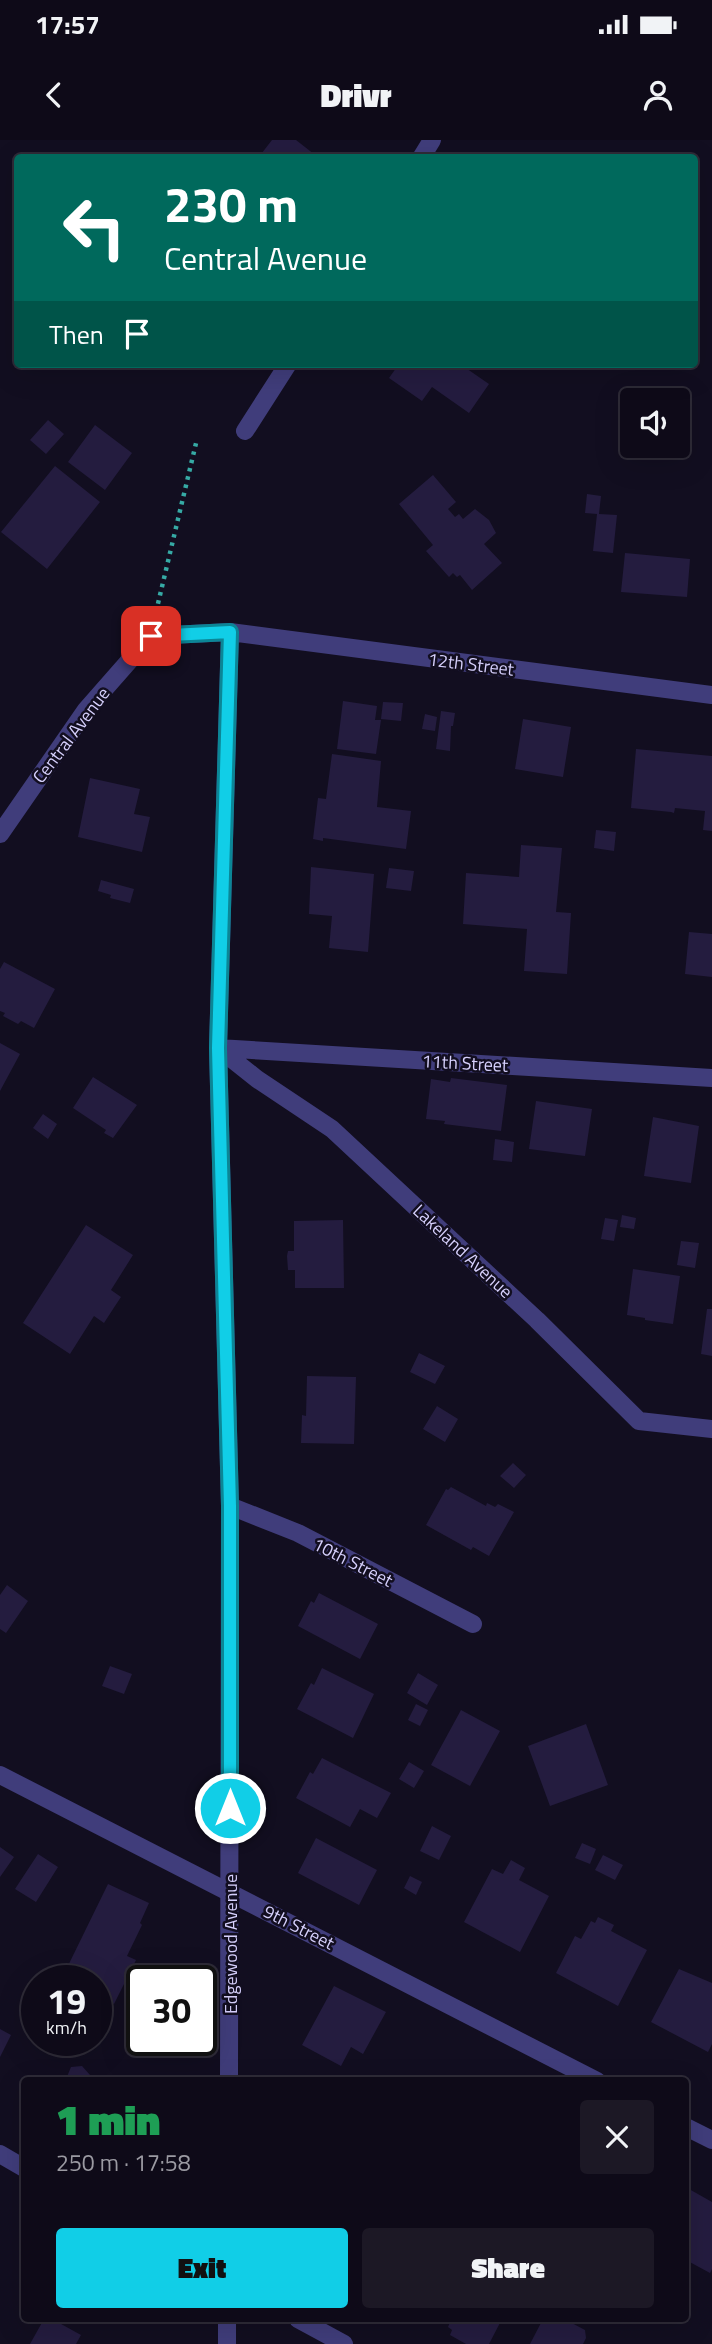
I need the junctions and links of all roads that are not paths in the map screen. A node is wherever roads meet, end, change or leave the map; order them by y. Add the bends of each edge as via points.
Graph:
1 (285, 368) edge
2 (245, 431) dead end
3 (230, 632) junction
4 (712, 695) edge
5 (0, 834) edge
6 (218, 1048) junction
7 (712, 1078) edge
8 (712, 1429) edge
9 (230, 1506) junction
10 (474, 1624) dead end
11 (0, 1774) edge
12 (230, 1891) junction
13 (229, 2077) edge
14 (589, 2077) edge
15 (689, 2128) edge
16 (712, 2140) edge
17 (0, 2154) edge
18 (21, 2166) edge
19 (227, 2322) edge
20 (304, 2322) edge
21 (227, 2344) edge
22 (344, 2344) edge

1 - 2 street
3 - 4 street, 12th Street
3 - 5 street, Central Avenue via 151,636 86,710
3 - 6 street, Edgewood Avenue
6 - 7 street, 11th Street
6 - 8 street, Lakeland Avenue via 331,1129 639,1421
6 - 9 street, Edgewood Avenue
9 - 10 street, 10th Street via 298,1533
9 - 12 street, Edgewood Avenue
11 - 12 street, 9th Street
12 - 13 street, Edgewood Avenue
12 - 14 street, 9th Street
15 - 16 street
17 - 18 street
19 - 21 street
20 - 22 street

